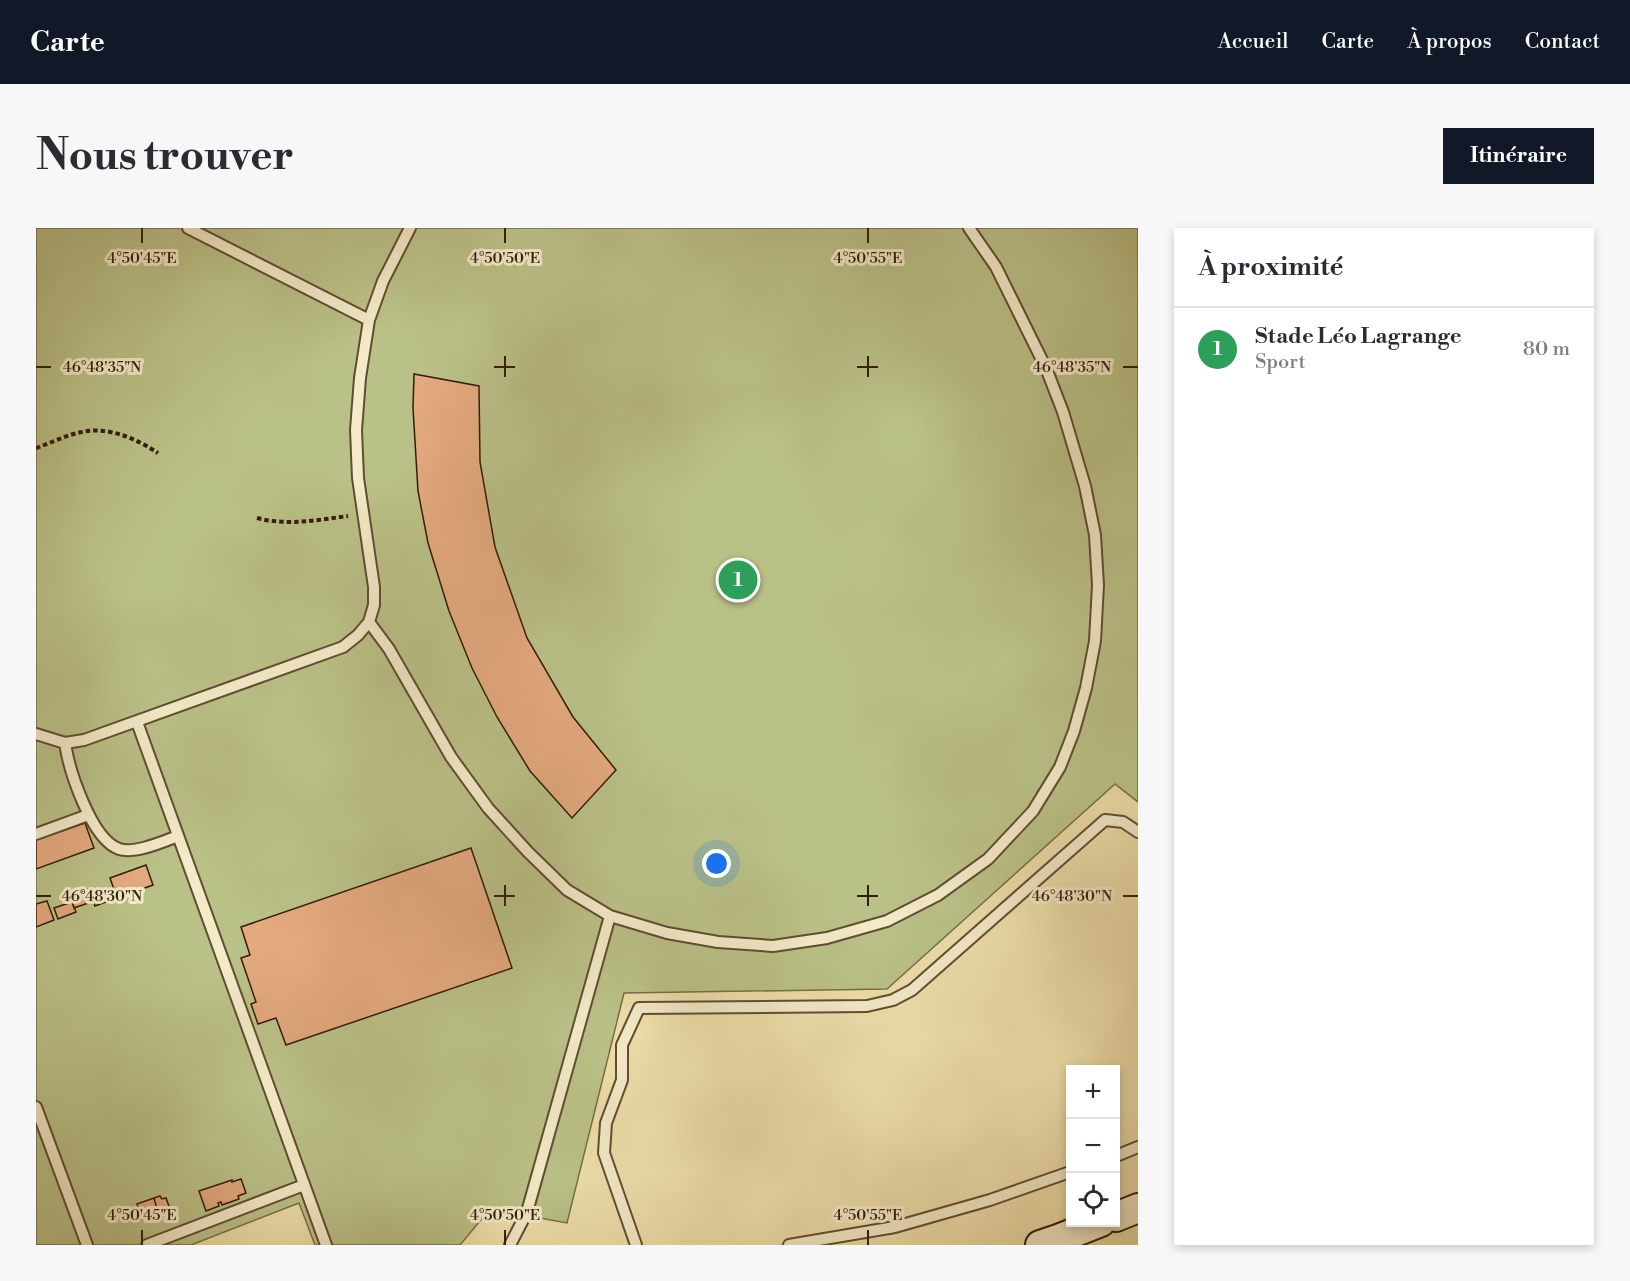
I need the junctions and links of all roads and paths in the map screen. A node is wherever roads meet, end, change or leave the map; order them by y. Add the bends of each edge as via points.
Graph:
1 (188, 228) edge
2 (410, 228) edge
3 (969, 228) edge
4 (369, 320) junction
5 (36, 448) edge
6 (158, 453) dead end
7 (364, 514) junction
8 (256, 518) dead end
9 (369, 622) junction
10 (136, 722) junction
11 (36, 734) edge
12 (65, 743) junction
13 (88, 815) junction
14 (1138, 832) edge
15 (36, 834) edge
16 (178, 836) junction
17 (610, 916) junction
18 (36, 1107) edge
19 (1138, 1147) edge
20 (1120, 1154) edge
21 (1068, 1173) edge
22 (304, 1185) junction
23 (1138, 1208) edge
24 (1120, 1215) edge
25 (1088, 1227) edge
26 (87, 1245) edge
27 (147, 1245) edge
28 (326, 1245) edge
29 (510, 1245) edge
30 (636, 1245) edge
31 (789, 1245) edge
32 (1040, 1245) edge

1 - 4 lane
2 - 4 lane via 383,281
3 - 17 lane via 996,267 1046,368 1085,486 1095,535 1095,641 1086,688 1060,767 1033,811 988,859 938,894 886,921 827,938 772,946 708,941
4 - 7 lane via 356,430
5 - 6 path via 81,432 96,431 141,442
7 - 8 path via 287,523
7 - 9 lane via 374,586
9 - 10 lane via 343,647
9 - 17 lane via 451,758 488,808 567,890
10 - 12 lane
10 - 16 lane
11 - 12 lane
12 - 13 lane
13 - 15 lane
13 - 16 lane via 105,840 119,849 141,849
14 - 30 lane via 1123,822 1105,820 912,990 893,1000 867,1006 639,1008 622,1045 622,1080 606,1123 604,1153
16 - 22 lane
17 - 29 lane via 526,1212
18 - 26 lane
19 - 20 lane
21 - 31 lane via 895,1227
22 - 27 lane
22 - 28 lane
23 - 24 main road
25 - 32 main road

